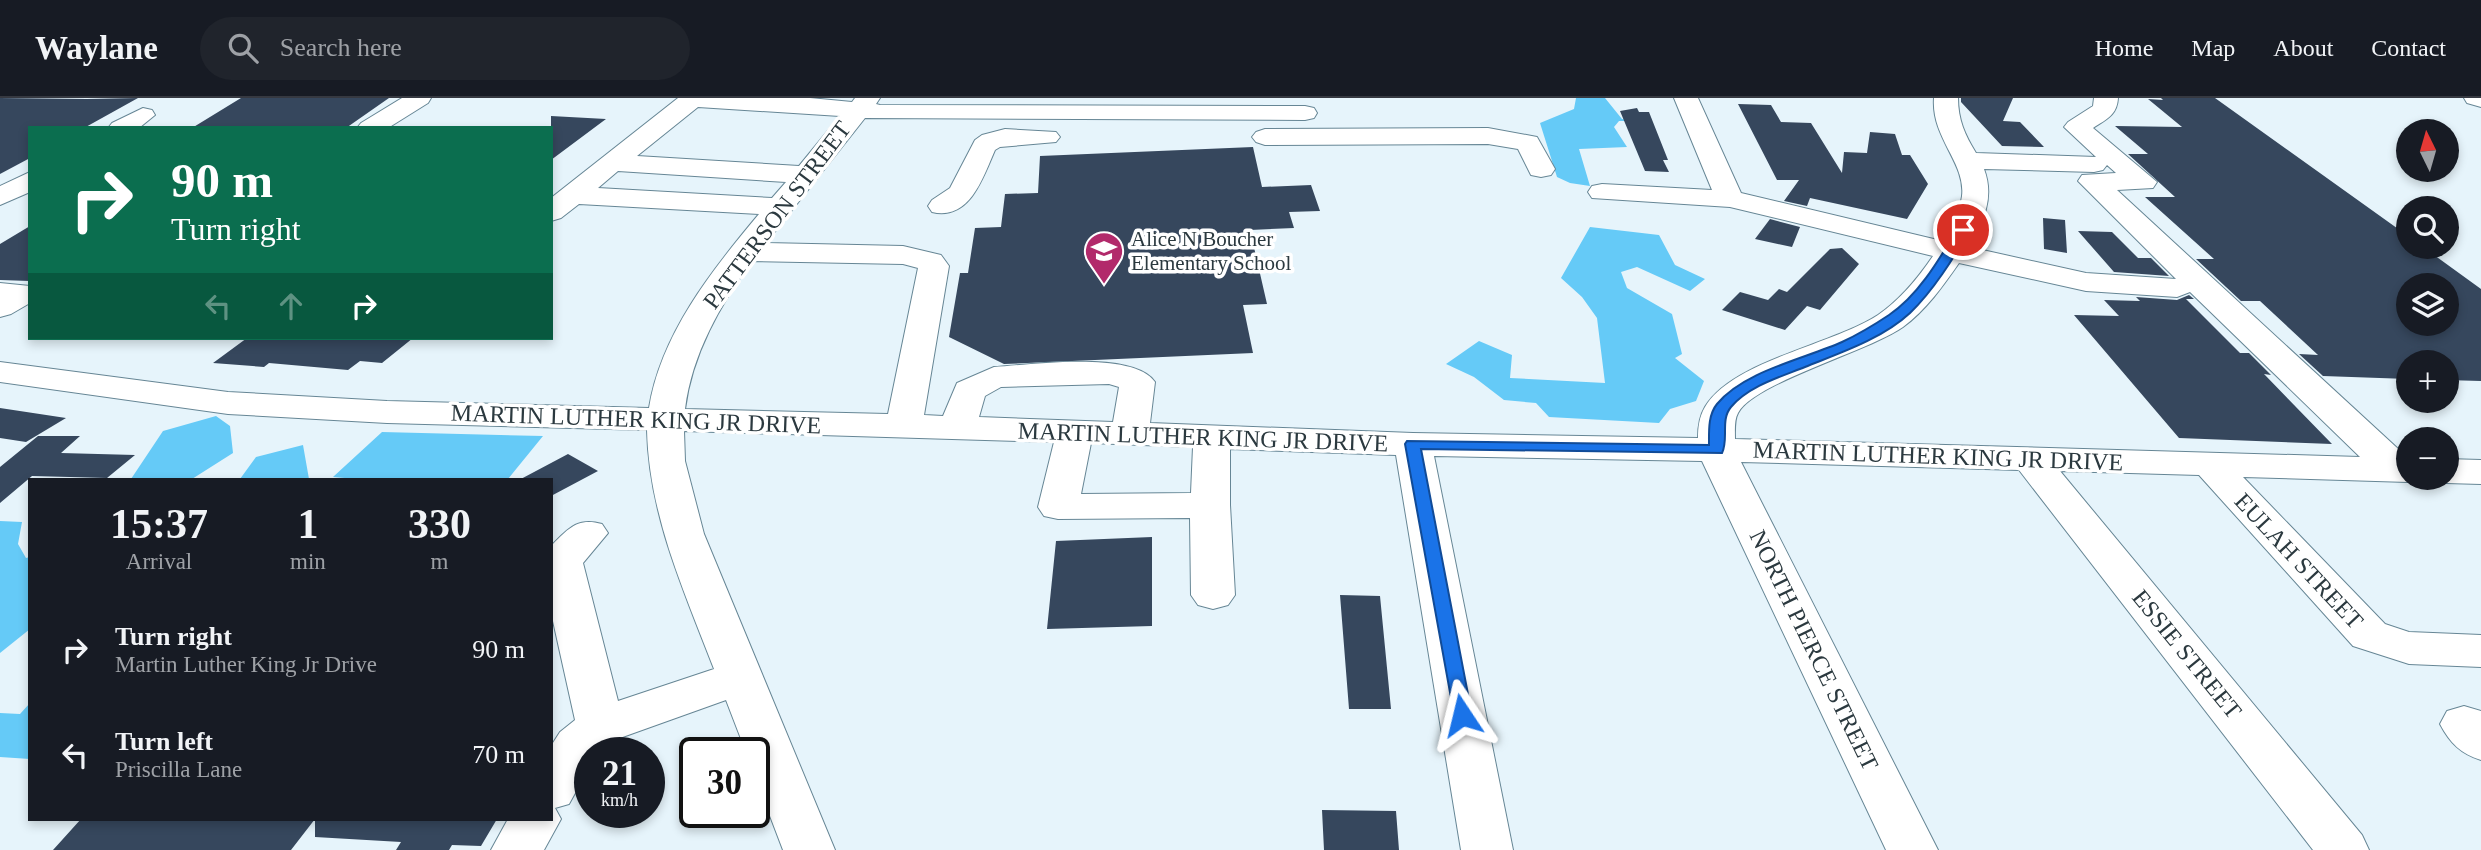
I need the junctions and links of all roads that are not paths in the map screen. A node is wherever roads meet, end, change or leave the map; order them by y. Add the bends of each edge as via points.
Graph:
1 (419, 98) edge
2 (1686, 98) edge
3 (1946, 98) edge
4 (2106, 98) edge
5 (2476, 98) edge
6 (2481, 100) edge
7 (863, 103) edge
8 (1305, 113) dead end
9 (144, 115) dead end
10 (125, 126) edge
11 (373, 126) edge
12 (624, 138) junction
13 (1968, 160) junction
14 (2094, 164) dead end
15 (1541, 169) dead end
16 (806, 175) junction
17 (28, 181) edge
18 (1602, 192) dead end
19 (0, 197) edge
20 (1730, 199) junction
21 (562, 204) edge
22 (942, 206) dead end
23 (780, 207) junction
24 (743, 252) junction
25 (1951, 252) junction
26 (2177, 288) dead end
27 (0, 372) edge
28 (665, 419) junction
29 (904, 426) junction
30 (958, 428) junction
31 (1075, 433) junction
32 (1129, 435) junction
33 (1212, 438) junction
34 (1413, 444) junction
35 (1716, 450) junction
36 (2031, 459) junction
37 (2209, 464) junction
38 (2396, 464) edge
39 (2396, 469) edge
40 (2459, 471) edge
41 (2481, 472) edge
42 (1210, 505) junction
43 (588, 533) dead end
44 (1213, 596) dead end
45 (2481, 651) edge
46 (741, 677) junction
47 (600, 726) junction
48 (553, 787) edge
49 (534, 821) edge
50 (517, 850) edge
51 (809, 850) edge
52 (1487, 850) edge
53 (1912, 850) edge
54 (2343, 850) edge

1 - 11 street
2 - 20 street
3 - 13 street via 1945,123
4 - 38 street via 2105,109 2077,127 2143,182 2092,181
5 - 6 street
7 - 8 street via 880,112
7 - 12 street via 692,99
7 - 16 street, PATTERSON STREET
9 - 10 street
12 - 16 street
12 - 21 street
13 - 14 street
13 - 25 street via 1977,189 1974,208
15 - 22 street via 1528,143 1488,136 1005,137 984,146 962,193
16 - 23 street, PATTERSON STREET
17 - 19 street
18 - 20 street
20 - 25 street
21 - 23 street
23 - 24 street, PATTERSON STREET
24 - 28 street, PATTERSON STREET via 696,325 670,389
24 - 29 street via 903,254 930,261 934,267
25 - 26 street via 2086,282
25 - 35 street via 1905,310 1875,331 1736,394 1718,417
27 - 28 street, MARTIN LUTHER KING JR DRIVE via 281,408
28 - 29 street, MARTIN LUTHER KING JR DRIVE
28 - 46 street, PATTERSON STREET via 665,453 682,531
29 - 30 street, MARTIN LUTHER KING JR DRIVE
30 - 31 street, MARTIN LUTHER KING JR DRIVE
30 - 32 street via 969,390 994,377 1113,373 1137,382
31 - 32 street, MARTIN LUTHER KING JR DRIVE
31 - 42 street via 1058,507
32 - 33 street, MARTIN LUTHER KING JR DRIVE
33 - 34 street, MARTIN LUTHER KING JR DRIVE
33 - 42 street
34 - 35 street, MARTIN LUTHER KING JR DRIVE
34 - 52 street
35 - 36 street, MARTIN LUTHER KING JR DRIVE
35 - 53 street, NORTH PIERCE STREET
36 - 37 street, MARTIN LUTHER KING JR DRIVE
36 - 54 street, ESSIE STREET
37 - 39 street, MARTIN LUTHER KING JR DRIVE
37 - 45 street, EULAH STREET via 2369,635 2409,649
40 - 41 street
42 - 44 street
43 - 47 street via 561,561
46 - 47 street
46 - 51 street, PATTERSON STREET
47 - 48 street via 577,745
49 - 50 street

